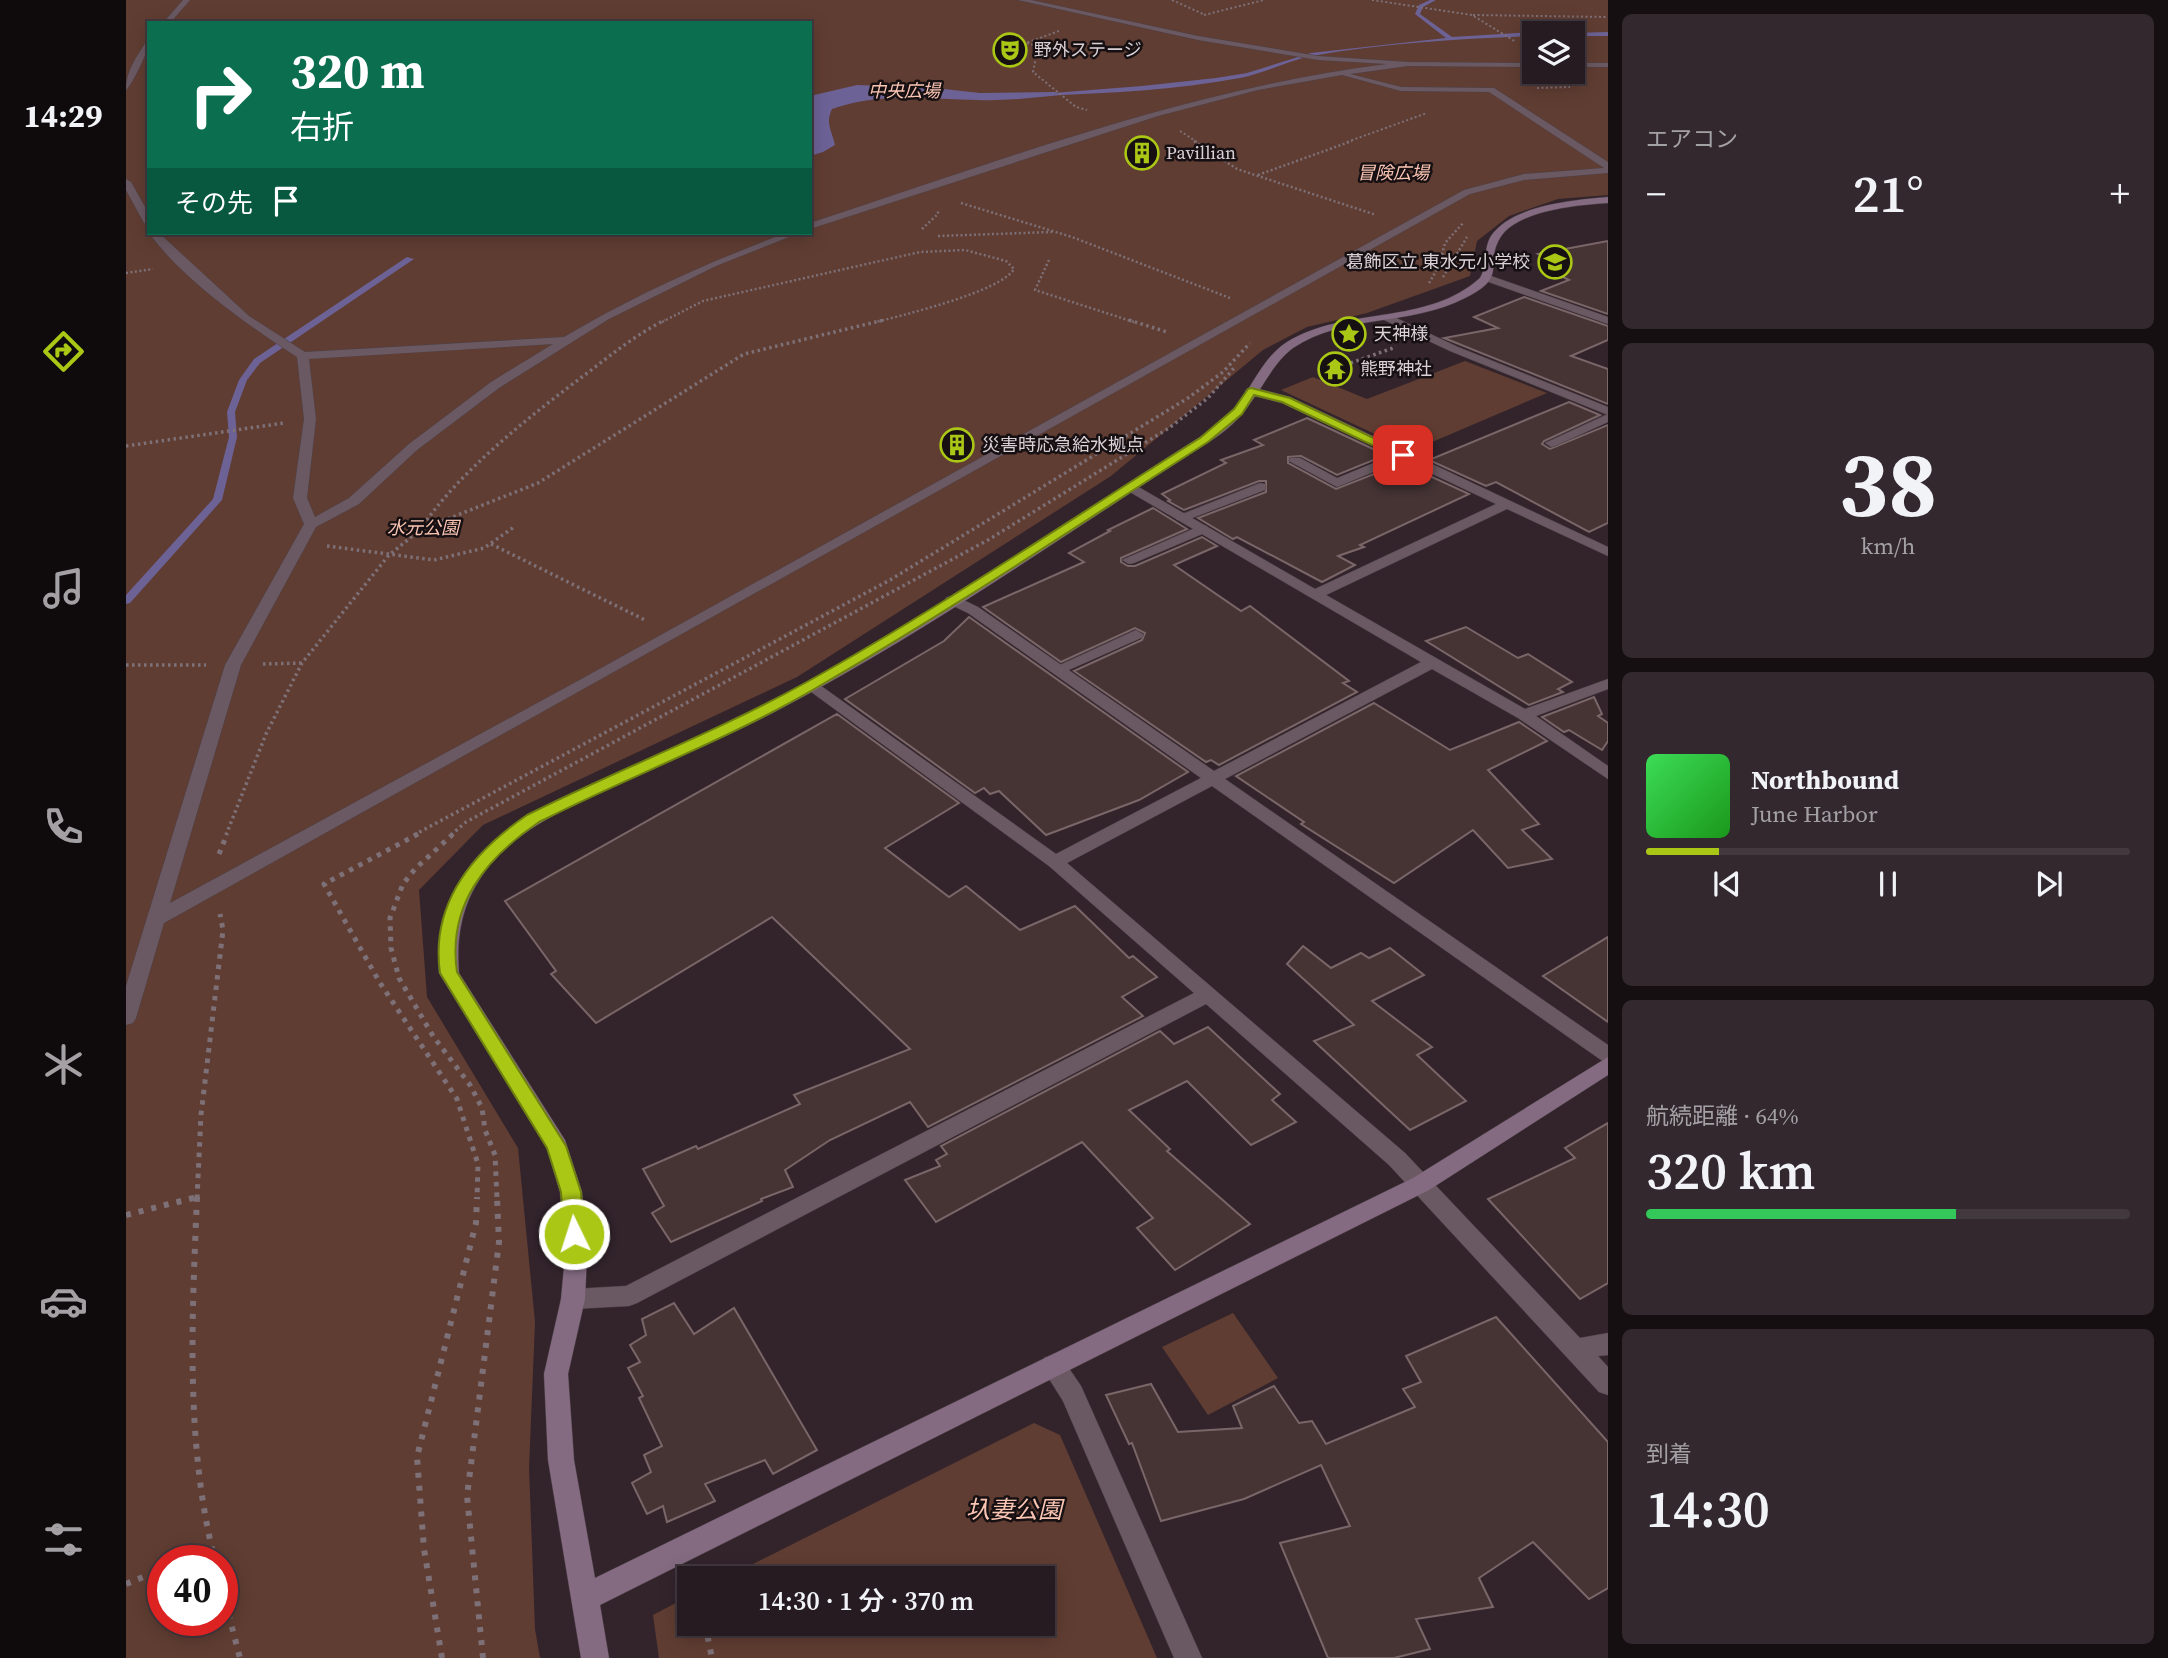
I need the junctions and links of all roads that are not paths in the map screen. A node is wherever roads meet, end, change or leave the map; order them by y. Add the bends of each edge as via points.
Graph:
1 (187, 0) edge
2 (1021, 0) edge
3 (1043, 0) edge
4 (1034, 3) junction
5 (168, 21) edge
6 (147, 46) edge
7 (147, 47) edge
8 (136, 48) dead end
9 (1315, 58) junction
10 (1408, 64) junction
11 (1522, 65) edge
12 (1585, 65) edge
13 (1608, 65) edge
14 (1329, 74) junction
15 (1342, 74) junction
16 (126, 88) edge
17 (1608, 168) edge
18 (126, 182) edge
19 (1608, 200) edge
20 (147, 219) edge
21 (812, 225) edge
22 (156, 235) edge
23 (788, 235) edge
24 (1487, 278) junction
25 (1386, 317) junction
26 (1608, 321) edge
27 (567, 340) junction
28 (303, 356) junction
29 (1251, 391) junction
30 (1608, 411) edge
31 (1608, 418) edge
32 (1551, 443) dead end
33 (1403, 455) junction
34 (1295, 461) dead end
35 (1260, 487) dead end
36 (1130, 488) junction
37 (1507, 504) junction
38 (1182, 517) junction
39 (312, 524) junction
40 (1202, 529) junction
41 (1605, 548) edge
42 (1129, 560) dead end
43 (1314, 595) junction
44 (952, 600) junction
45 (1136, 635) dead end
46 (1431, 663) junction
47 (1057, 670) junction
48 (1608, 684) edge
49 (811, 686) junction
50 (1524, 715) junction
51 (1608, 775) edge
52 (1213, 780) junction
53 (1055, 862) junction
54 (156, 919) junction
55 (1207, 996) junction
56 (126, 1018) edge
57 (1608, 1055) edge
58 (1608, 1065) edge
59 (1421, 1184) junction
60 (573, 1298) junction
61 (1608, 1344) edge
62 (1576, 1349) junction
63 (1053, 1366) junction
64 (1608, 1384) edge
65 (586, 1597) junction
66 (595, 1658) edge
67 (1188, 1658) edge

1 - 5 street
2 - 4 street
3 - 4 street
4 - 9 street
6 - 8 street
7 - 16 street
9 - 10 street
9 - 14 street
10 - 11 street
10 - 15 street
12 - 13 street
14 - 15 street
14 - 21 street via 1155,114
15 - 17 street via 1384,87 1491,90
17 - 54 street via 1504,181 1467,192
18 - 20 street
19 - 24 street via 1552,208 1504,228 1496,237
22 - 28 street via 245,318
23 - 27 street via 712,264
24 - 25 street via 1451,302
24 - 26 street
25 - 29 street via 1302,338 1275,356
25 - 30 street
27 - 28 street
27 - 39 street via 413,447 354,501
28 - 39 street via 310,419 300,498
29 - 33 street via 1286,400
29 - 36 street via 1224,426
31 - 32 street
33 - 34 street via 1337,483
33 - 37 street
35 - 38 street
36 - 38 street
36 - 44 street
37 - 41 street
37 - 43 street
38 - 40 street
39 - 54 street via 233,665
40 - 42 street
40 - 43 street
43 - 46 street
44 - 47 street
44 - 49 street
45 - 47 street
46 - 50 street
46 - 52 street
47 - 52 street
48 - 50 street
49 - 53 street
49 - 60 street via 533,819 482,860 463,887 445,949 449,973 557,1146 571,1192 576,1256
50 - 51 street
52 - 53 street
52 - 57 street
53 - 55 street
54 - 56 street
55 - 59 street
55 - 60 street via 629,1296
58 - 59 street
59 - 62 street
59 - 63 street
60 - 65 street via 556,1374 561,1460
61 - 62 street
62 - 64 street
63 - 65 street
63 - 67 street via 1072,1394
65 - 66 street

